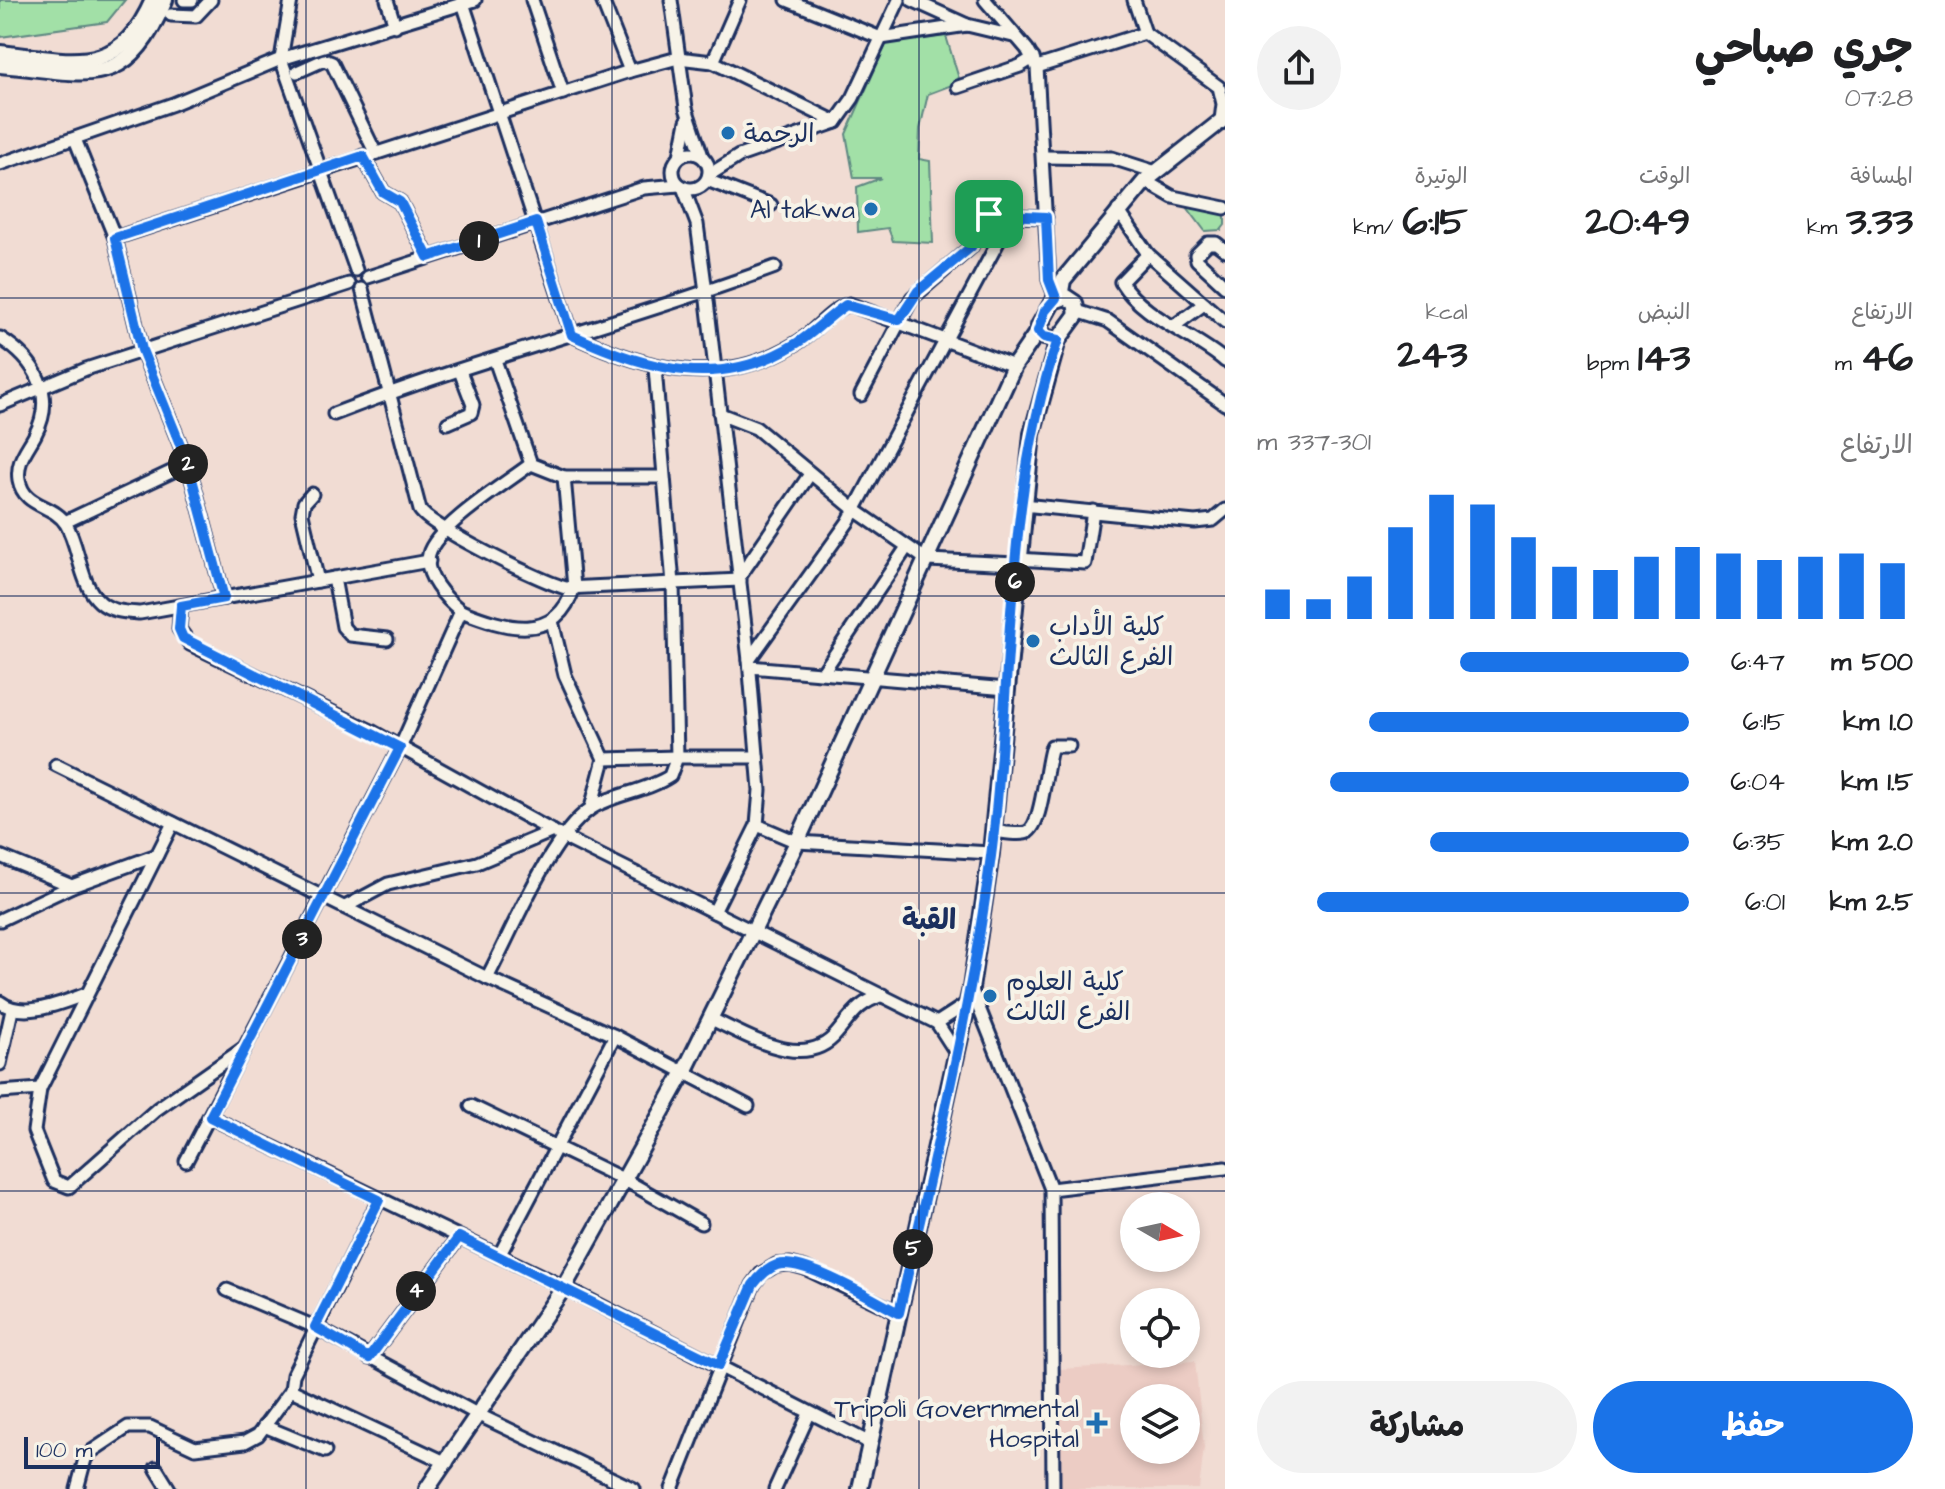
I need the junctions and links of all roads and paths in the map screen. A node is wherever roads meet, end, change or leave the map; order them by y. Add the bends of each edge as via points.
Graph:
1 (184, 0) edge
2 (192, 0) edge
3 (211, 0) edge
4 (291, 0) edge
5 (387, 0) edge
6 (475, 0) edge
7 (532, 0) edge
8 (602, 0) edge
9 (671, 0) edge
10 (740, 0) edge
11 (787, 0) edge
12 (899, 0) edge
13 (912, 0) edge
14 (985, 0) edge
15 (1134, 0) edge
16 (463, 2) edge
17 (157, 3) edge
18 (171, 15) dead end
19 (967, 25) junction
20 (395, 26) junction
21 (1145, 33) junction
22 (1013, 36) junction
23 (881, 38) junction
24 (0, 53) edge
25 (678, 58) junction
26 (281, 59) junction
27 (713, 62) junction
28 (1035, 62) junction
29 (0, 65) edge
30 (630, 71) junction
31 (297, 72) dead end
32 (958, 87) dead end
33 (563, 93) junction
34 (501, 114) junction
35 (688, 116) junction
36 (1223, 119) edge
37 (836, 122) junction
38 (75, 139) junction
39 (375, 152) junction
40 (363, 156) junction
41 (739, 156) junction
42 (703, 157) junction
43 (1044, 157) junction
44 (678, 159) junction
45 (0, 164) edge
46 (322, 170) junction
47 (1150, 176) junction
48 (706, 180) junction
49 (681, 186) junction
50 (644, 188) junction
51 (771, 205) dead end
52 (1225, 208) edge
53 (1118, 210) junction
54 (1012, 216) junction
55 (1046, 217) junction
56 (536, 222) junction
57 (697, 224) junction
58 (115, 238) junction
59 (1225, 250) edge
60 (1148, 254) junction
61 (428, 257) junction
62 (775, 267) dead end
63 (356, 270) junction
64 (368, 277) junction
65 (349, 284) junction
66 (1225, 286) edge
67 (362, 289) junction
68 (706, 292) junction
69 (1058, 297) junction
70 (1204, 304) junction
71 (1077, 311) junction
72 (899, 320) junction
73 (1225, 322) edge
74 (1174, 326) junction
75 (1038, 331) junction
76 (572, 335) junction
77 (0, 338) edge
78 (944, 338) junction
79 (1058, 340) junction
80 (142, 350) junction
81 (495, 360) junction
82 (1225, 361) edge
83 (1014, 366) junction
84 (655, 368) junction
85 (460, 371) junction
86 (715, 372) junction
87 (44, 385) junction
88 (389, 392) junction
89 (861, 395) dead end
90 (1225, 404) edge
91 (0, 405) edge
92 (334, 414) dead end
93 (720, 414) junction
94 (448, 423) dead end
95 (188, 464) junction
96 (531, 464) junction
97 (810, 474) junction
98 (564, 477) junction
99 (662, 477) junction
100 (312, 494) dead end
101 (1023, 505) junction
102 (855, 510) junction
103 (1225, 510) edge
104 (1093, 511) junction
105 (65, 522) junction
106 (446, 530) junction
107 (907, 547) junction
108 (927, 560) junction
109 (429, 561) junction
110 (1017, 562) junction
111 (334, 578) junction
112 (740, 578) junction
113 (318, 581) junction
114 (673, 584) junction
115 (574, 587) junction
116 (224, 598) junction
117 (181, 606) junction
118 (461, 611) junction
119 (552, 621) junction
120 (387, 639) dead end
121 (749, 664) junction
122 (823, 672) junction
123 (870, 676) junction
124 (1007, 689) junction
125 (1069, 746) dead end
126 (400, 748) junction
127 (677, 757) junction
128 (757, 757) junction
129 (604, 759) junction
130 (56, 765) dead end
131 (591, 808) junction
132 (173, 823) junction
133 (757, 825) junction
134 (993, 831) junction
135 (558, 834) junction
136 (797, 842) junction
137 (991, 853) junction
138 (157, 855) junction
139 (0, 856) edge
140 (72, 886) junction
141 (324, 897) junction
142 (345, 907) junction
143 (714, 912) junction
144 (0, 920) edge
145 (755, 931) junction
146 (487, 978) junction
147 (86, 994) junction
148 (883, 995) junction
149 (970, 996) junction
150 (0, 1002) edge
151 (12, 1010) junction
152 (711, 1019) junction
153 (937, 1023) junction
154 (615, 1036) junction
155 (248, 1044) junction
156 (957, 1054) junction
157 (0, 1064) edge
158 (684, 1072) junction
159 (40, 1089) junction
160 (0, 1092) edge
161 (471, 1106) dead end
162 (748, 1106) dead end
163 (210, 1117) junction
164 (556, 1146) junction
165 (186, 1161) dead end
166 (1225, 1168) edge
167 (625, 1180) junction
168 (1051, 1189) junction
169 (379, 1200) junction
170 (701, 1223) dead end
171 (459, 1237) junction
172 (499, 1256) junction
173 (564, 1287) junction
174 (227, 1290) dead end
175 (899, 1313) junction
176 (315, 1327) junction
177 (369, 1358) junction
178 (719, 1365) junction
179 (291, 1390) junction
180 (809, 1414) junction
181 (479, 1415) junction
182 (264, 1426) junction
183 (870, 1443) junction
184 (325, 1451) dead end
185 (447, 1463) junction
186 (156, 1468) dead end
187 (77, 1489) edge
188 (169, 1489) edge
189 (427, 1489) edge
190 (634, 1489) edge
191 (672, 1489) edge
192 (775, 1489) edge
193 (860, 1489) edge
194 (1053, 1489) edge

1 - 2 street
3 - 18 street via 196,16
4 - 26 street
5 - 20 street
6 - 16 street
7 - 33 street
8 - 30 street
9 - 25 street
10 - 27 street
11 - 23 street
12 - 23 street
13 - 19 street
14 - 22 street
15 - 21 street
16 - 20 street
16 - 34 street
17 - 24 main road via 129,42 105,57
17 - 29 main road via 145,40 121,65 95,71
19 - 22 street
19 - 23 street
20 - 26 street
21 - 28 street
21 - 36 street via 1214,82 1222,96
22 - 28 street
23 - 37 street
25 - 27 street
25 - 30 street
25 - 35 street
26 - 38 street
26 - 46 street
27 - 37 street
28 - 32 street
28 - 43 street
30 - 33 street
31 - 39 street via 324,60 332,63
33 - 34 street
34 - 39 street
34 - 56 street
35 - 42 street
35 - 44 street
36 - 47 main road
37 - 41 street
38 - 45 street
38 - 58 street
39 - 40 street
40 - 46 street
40 - 61 street via 383,192 400,202
41 - 42 street
41 - 48 street
42 - 44 street via 687,153
42 - 48 street
43 - 47 street via 1112,158
43 - 55 street
44 - 49 street via 673,174
44 - 50 street
46 - 58 street
46 - 63 street
47 - 52 street via 1184,201
47 - 53 main road
48 - 49 street via 694,189
48 - 51 street
48 - 57 street
49 - 50 street
49 - 57 street
50 - 56 street
53 - 60 street
53 - 69 main road via 1063,280
54 - 55 street
54 - 72 street via 989,214 971,247 918,291
54 - 78 street
55 - 69 street via 1049,280
56 - 61 street
56 - 76 street
57 - 68 street
58 - 80 street
59 - 66 street via 1208,243 1196,255
60 - 70 street
60 - 74 street via 1121,282
61 - 64 street
62 - 68 street
63 - 64 street
63 - 65 street
64 - 67 street
65 - 67 street
65 - 80 street
67 - 88 street
68 - 76 street
68 - 86 street
69 - 71 main road via 1073,300
69 - 75 main road via 1045,311
70 - 73 street
70 - 74 street
71 - 79 main road
71 - 90 street via 1108,321
72 - 78 street
72 - 86 street via 846,305 794,345
72 - 89 street
74 - 82 street
75 - 79 main road
75 - 83 main road
76 - 81 street
76 - 84 street
77 - 87 street
78 - 83 street
78 - 102 street
79 - 101 main road via 1032,434
80 - 87 street
80 - 95 street
81 - 85 street
81 - 96 street
83 - 108 main road
84 - 86 street
84 - 99 street
85 - 88 street
85 - 94 street via 473,405 471,413
86 - 93 street
87 - 91 street
87 - 105 street via 43,415 22,454 19,480 34,504
88 - 92 street
88 - 106 street via 420,510
93 - 97 street via 756,428
93 - 112 street
95 - 105 street
95 - 116 street
96 - 98 street
96 - 106 street
97 - 102 street
97 - 112 street
98 - 99 street
98 - 115 street
99 - 114 street
100 - 113 street via 302,514
101 - 104 street
101 - 110 main road
102 - 107 street
102 - 121 street
103 - 104 street via 1213,520 1195,522
104 - 110 street via 1085,563
105 - 117 street via 100,602 119,612
106 - 109 street via 429,552
106 - 115 street via 555,586
107 - 108 street
107 - 122 street
108 - 110 street
108 - 123 main road
109 - 111 street
109 - 118 street via 436,583
110 - 124 main road
111 - 113 street
111 - 120 street via 343,627 350,635
112 - 114 street
112 - 121 street
113 - 116 street
114 - 115 street
114 - 127 street
115 - 119 street via 570,602
116 - 117 street
117 - 126 street via 179,629 190,644
118 - 119 street via 524,628
118 - 126 street
119 - 129 street via 565,675
121 - 122 street
121 - 128 street
122 - 123 street
123 - 124 street
123 - 136 main road
124 - 134 main road
125 - 134 street via 1052,746 1033,829 1024,834
126 - 135 street
126 - 141 street
127 - 128 street
127 - 129 street
127 - 131 street via 665,780
128 - 133 street
129 - 131 street
130 - 132 street
131 - 135 street
132 - 138 street
132 - 141 street
133 - 136 street
133 - 143 street
134 - 137 main road
135 - 142 street via 477,863 388,884
135 - 143 street
135 - 146 street
136 - 137 street
136 - 145 main road
137 - 149 main road
138 - 140 street
138 - 147 street
139 - 140 street
140 - 144 street
141 - 142 street
141 - 155 street
142 - 146 street
143 - 145 street
145 - 148 street
145 - 152 main road
146 - 154 street
147 - 151 street
147 - 159 street
148 - 152 street via 856,1007 825,1043 802,1050 779,1049
148 - 153 street
149 - 153 street
149 - 156 main road
149 - 168 street
150 - 151 street
151 - 157 street
152 - 158 main road
153 - 156 street
154 - 158 street
154 - 164 street
155 - 159 street via 157,1109 69,1187 54,1181 34,1131
155 - 163 street
156 - 175 main road
158 - 162 street
158 - 167 main road
159 - 160 street
161 - 164 street
163 - 165 street
163 - 169 street
164 - 167 street
164 - 172 street
166 - 168 street
167 - 170 street
167 - 173 main road
168 - 194 street
169 - 171 street
169 - 176 street
171 - 172 street
171 - 177 street
172 - 173 street
173 - 178 street
173 - 181 main road
174 - 176 street
175 - 178 street via 805,1268 776,1265 753,1285
175 - 183 main road
176 - 177 street
176 - 179 street
177 - 181 street
178 - 180 street
178 - 191 street
179 - 182 street
179 - 185 street
180 - 183 street
180 - 192 street
181 - 185 main road
181 - 190 street
182 - 184 street
182 - 187 street via 245,1442 210,1449 195,1448 150,1427 128,1427 85,1459
183 - 193 main road
185 - 189 main road
186 - 188 street

